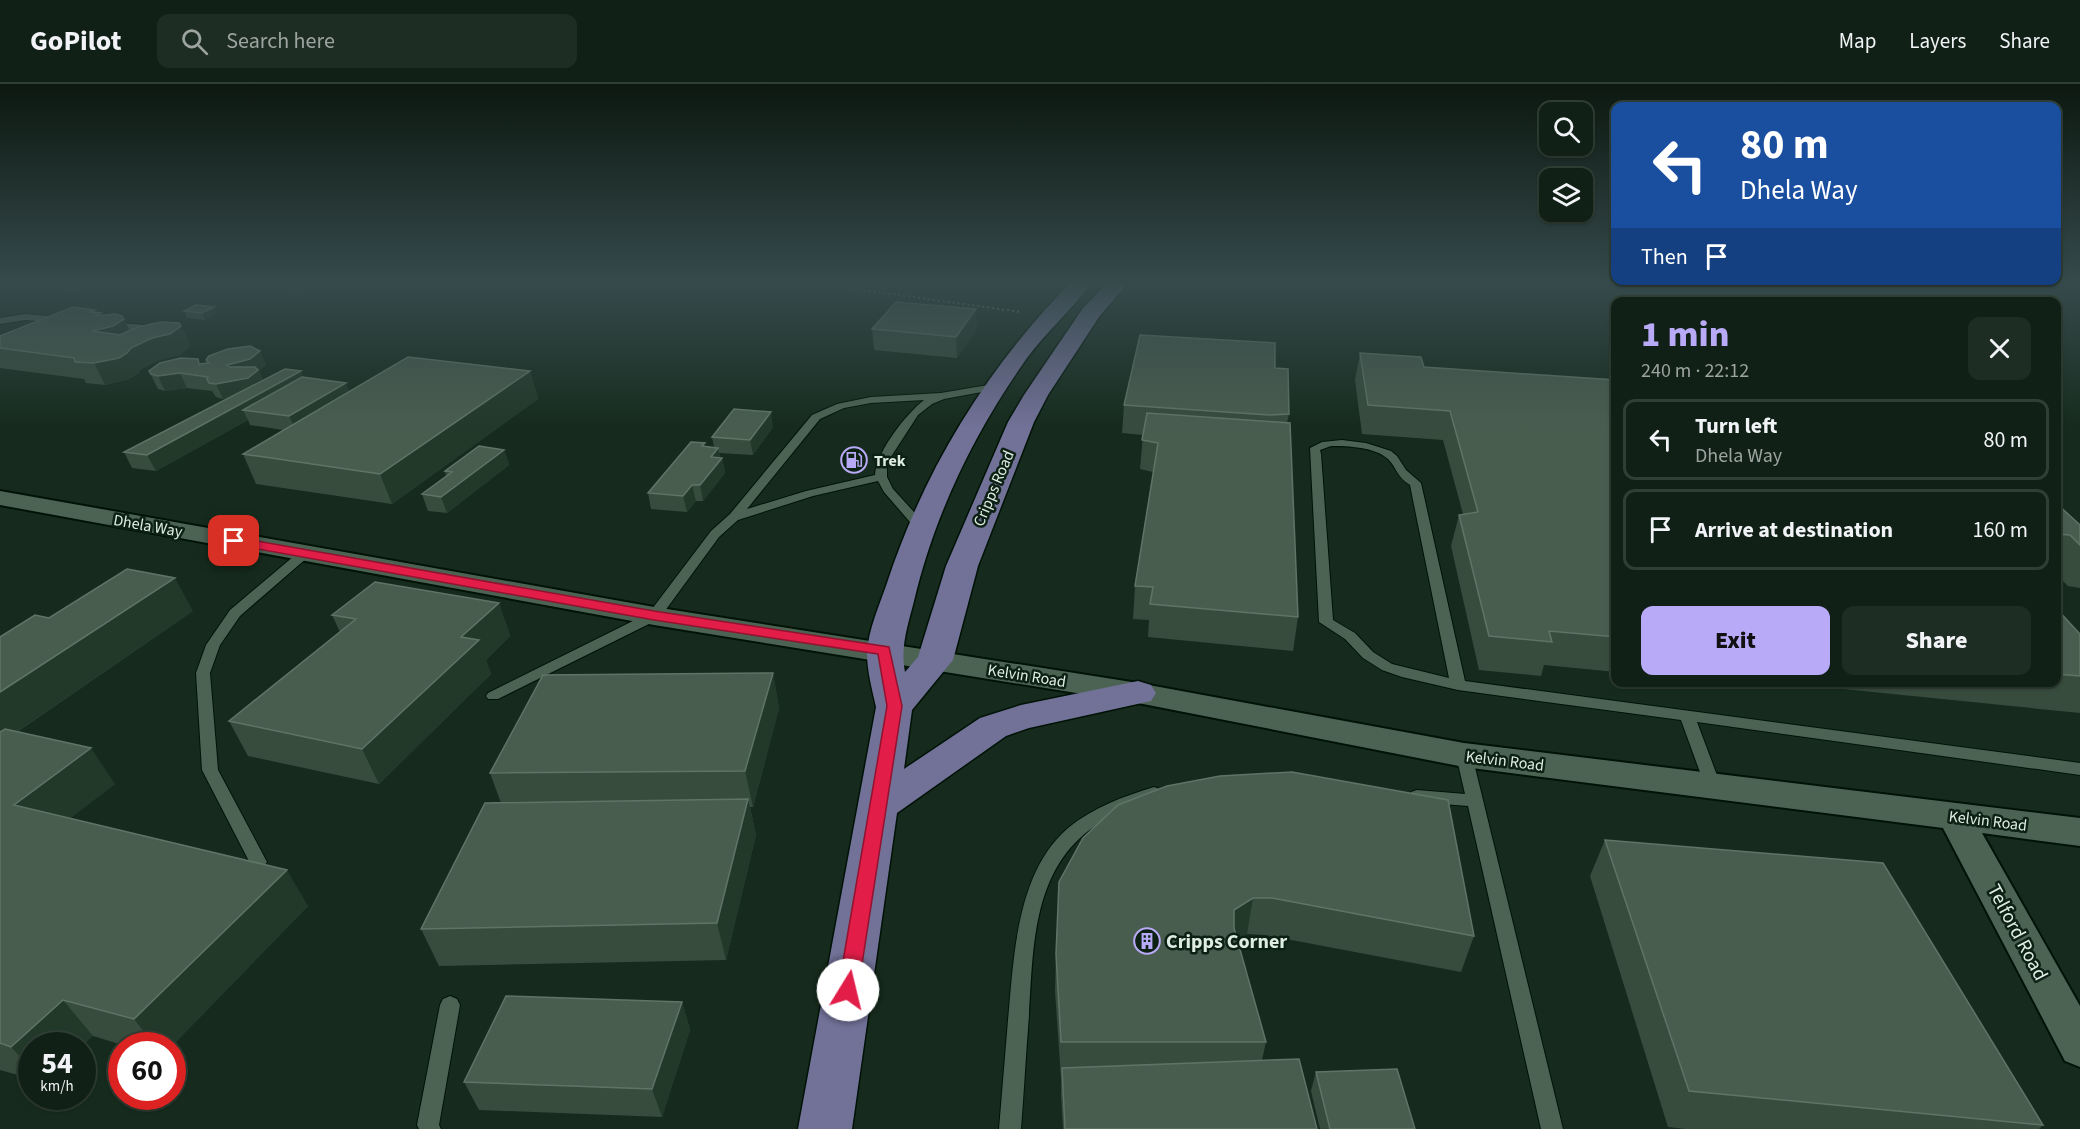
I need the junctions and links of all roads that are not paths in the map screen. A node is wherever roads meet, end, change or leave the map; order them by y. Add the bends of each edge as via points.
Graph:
1 (1038, 331) edge
2 (1079, 331) edge
3 (994, 387) junction
4 (941, 396) junction
5 (881, 477) junction
6 (0, 498) edge
7 (734, 517) junction
8 (920, 526) junction
9 (304, 554) junction
10 (654, 616) junction
11 (884, 650) junction
12 (935, 660) junction
13 (1458, 685) junction
14 (1138, 693) junction
15 (493, 696) dead end
16 (894, 706) junction
17 (1687, 716) junction
18 (1464, 755) junction
19 (2080, 769) edge
20 (1713, 786) junction
21 (1175, 787) edge
22 (1405, 795) edge
23 (1475, 801) junction
24 (878, 806) junction
25 (1955, 816) junction
26 (2080, 832) edge
27 (258, 862) edge
28 (450, 1005) dead end
29 (2080, 1047) edge
30 (430, 1129) edge
31 (825, 1129) edge
32 (1010, 1129) edge
33 (1552, 1129) edge

1 - 3 main road
2 - 12 main road, Cripps Road via 1021,422 962,566
3 - 4 lane
3 - 8 main road via 959,444
4 - 5 lane via 914,413 881,463
4 - 7 lane via 871,400 841,406 816,417
5 - 7 lane via 810,493
5 - 8 lane
6 - 9 street, Dhela Way
7 - 10 lane via 715,534
8 - 11 main road
9 - 10 street, Dhela Way
9 - 27 lane via 235,613 213,645 203,673 210,770
10 - 11 street, Dhela Way
10 - 15 lane
11 - 12 street, Dhela Way
11 - 16 main road
12 - 14 street, Kelvin Road
12 - 16 main road, Cripps Road
13 - 13 lane via 1387,667 1326,622 1315,454 1319,445 1341,443 1375,449 1392,458 1401,473 1414,483
13 - 17 lane
14 - 18 street, Kelvin Road
14 - 24 main road via 1021,717 993,727
16 - 24 main road
17 - 19 lane
17 - 20 lane
18 - 20 street, Kelvin Road
18 - 23 lane
20 - 25 street, Kelvin Road
21 - 32 lane via 1104,811 1073,834 1054,856 1039,886 1025,935
22 - 23 lane
23 - 33 lane
24 - 31 main road
25 - 26 street, Kelvin Road
25 - 29 street, Telford Road
28 - 30 lane

